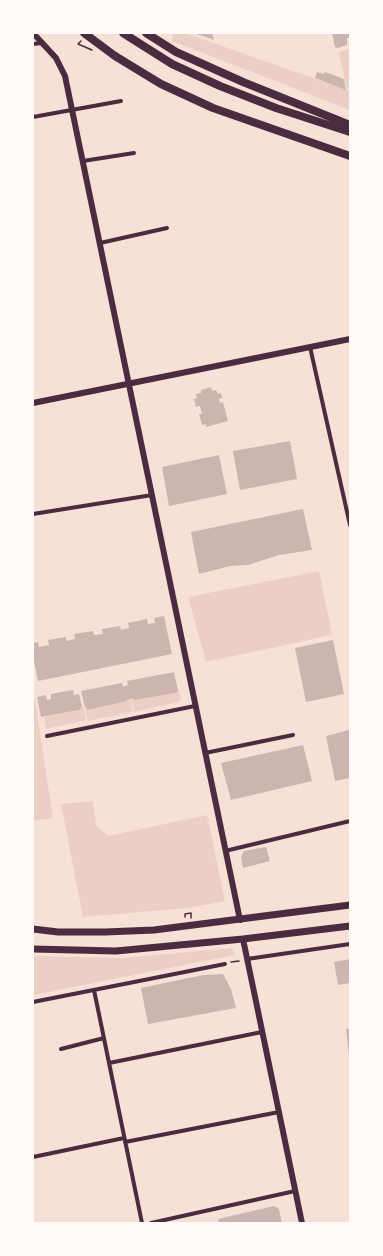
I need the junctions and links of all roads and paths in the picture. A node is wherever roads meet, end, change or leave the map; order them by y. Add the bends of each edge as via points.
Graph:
1 (33, 33) edge
2 (84, 33) edge
3 (123, 33) edge
4 (146, 33) edge
5 (42, 43) junction
6 (33, 44) edge
7 (78, 44) dead end
8 (91, 51) dead end
9 (121, 101) dead end
10 (72, 110) junction
11 (33, 116) edge
12 (350, 125) edge
13 (350, 132) edge
14 (134, 153) dead end
15 (350, 156) edge
16 (83, 161) junction
17 (167, 228) dead end
18 (100, 243) junction
19 (350, 339) edge
20 (310, 347) junction
21 (129, 384) junction
22 (33, 403) edge
23 (152, 495) junction
24 (33, 514) edge
25 (350, 525) edge
26 (195, 706) junction
27 (293, 735) dead end
28 (47, 736) dead end
29 (205, 753) junction
30 (350, 822) edge
31 (225, 851) junction
32 (350, 905) edge
33 (191, 913) dead end
34 (185, 914) dead end
35 (240, 920) junction
36 (350, 926) edge
37 (33, 929) edge
38 (243, 939) junction
39 (350, 944) edge
40 (33, 949) edge
41 (247, 959) junction
42 (224, 964) joint
43 (94, 990) junction
44 (33, 1002) edge
45 (262, 1032) junction
46 (104, 1038) junction
47 (61, 1049) dead end
48 (109, 1063) junction
49 (279, 1112) junction
50 (124, 1140) junction
51 (33, 1157) edge
52 (296, 1192) junction
53 (142, 1223) edge
54 (151, 1223) edge
55 (302, 1223) edge

1 - 5 street
2 - 15 highway via 115,56 162,84 213,108
3 - 13 highway via 172,64 220,86 276,108
4 - 12 highway via 176,52
5 - 6 street
5 - 10 street via 62,69
7 - 8 path
9 - 10 street
10 - 11 street
10 - 16 street
14 - 16 street
16 - 18 street
17 - 18 street
18 - 21 street
19 - 20 street
20 - 21 street
20 - 25 street
21 - 22 street
21 - 23 street
23 - 24 street
23 - 26 street
26 - 28 street
26 - 29 street
27 - 29 street
29 - 31 street
30 - 31 street
31 - 35 street
32 - 35 main road
33 - 34 path
35 - 37 main road via 154,930 58,932
36 - 38 main road
38 - 40 main road via 116,951
38 - 41 street
39 - 41 street
41 - 42 path
41 - 45 street
42 - 43 street
43 - 44 street
43 - 46 street
45 - 48 street
45 - 49 street
46 - 47 street
46 - 48 street
48 - 50 street
49 - 50 street
49 - 52 street
50 - 51 street
50 - 53 street
52 - 54 street
52 - 55 street

